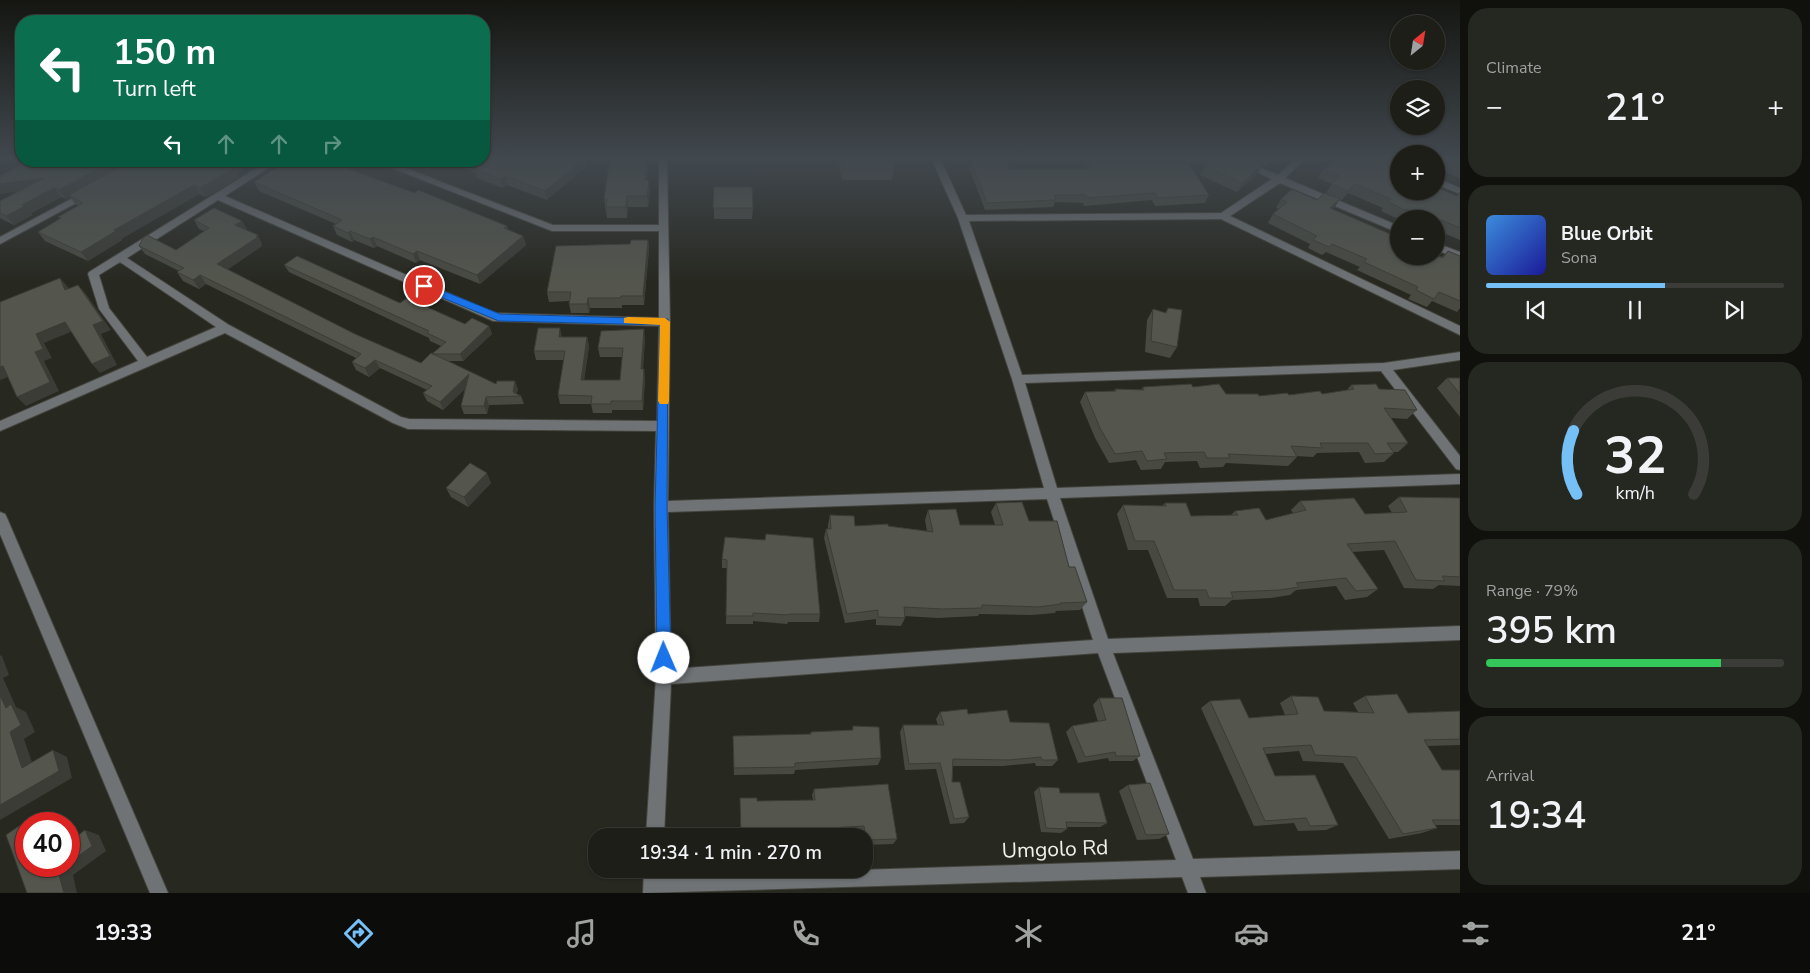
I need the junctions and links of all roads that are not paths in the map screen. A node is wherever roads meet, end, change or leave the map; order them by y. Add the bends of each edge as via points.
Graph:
1 (76, 200) edge
2 (210, 200) edge
3 (224, 200) edge
4 (478, 200) edge
5 (663, 200) edge
6 (954, 200) edge
7 (1248, 200) edge
8 (1328, 200) edge
9 (1223, 216) junction
10 (963, 218) junction
11 (1390, 226) edge
12 (663, 228) junction
13 (0, 241) edge
14 (1445, 250) edge
15 (1460, 256) edge
16 (119, 258) junction
17 (665, 322) junction
18 (225, 328) junction
19 (1460, 331) edge
20 (1460, 356) edge
21 (145, 363) junction
22 (1384, 368) junction
23 (1018, 379) junction
24 (0, 426) edge
25 (664, 426) junction
26 (1460, 465) edge
27 (1460, 479) edge
28 (1052, 494) junction
29 (661, 507) junction
30 (2, 527) edge
31 (1460, 633) edge
32 (1103, 646) junction
33 (664, 677) junction
34 (655, 828) edge
35 (1460, 860) edge
36 (1187, 867) junction
37 (653, 882) edge
38 (159, 893) edge
39 (1197, 893) edge

1 - 13 street
2 - 16 street
3 - 17 street via 493,316
4 - 12 street via 552,228
5 - 12 street
6 - 10 street
7 - 9 street
8 - 11 street
9 - 10 street
9 - 19 street
10 - 23 street
12 - 17 street
14 - 15 street
16 - 18 street
16 - 21 street via 94,274 104,309
17 - 25 street
18 - 21 street
18 - 25 street via 408,424
20 - 22 street
21 - 24 street
22 - 23 street
22 - 26 street
23 - 28 street
25 - 29 street
27 - 28 street
28 - 29 street
28 - 32 street
29 - 33 street
30 - 38 street
31 - 32 street
32 - 33 street
32 - 36 street
33 - 34 street
35 - 36 street, Umgolo Rd
36 - 37 street, Umgolo Rd
36 - 39 street

